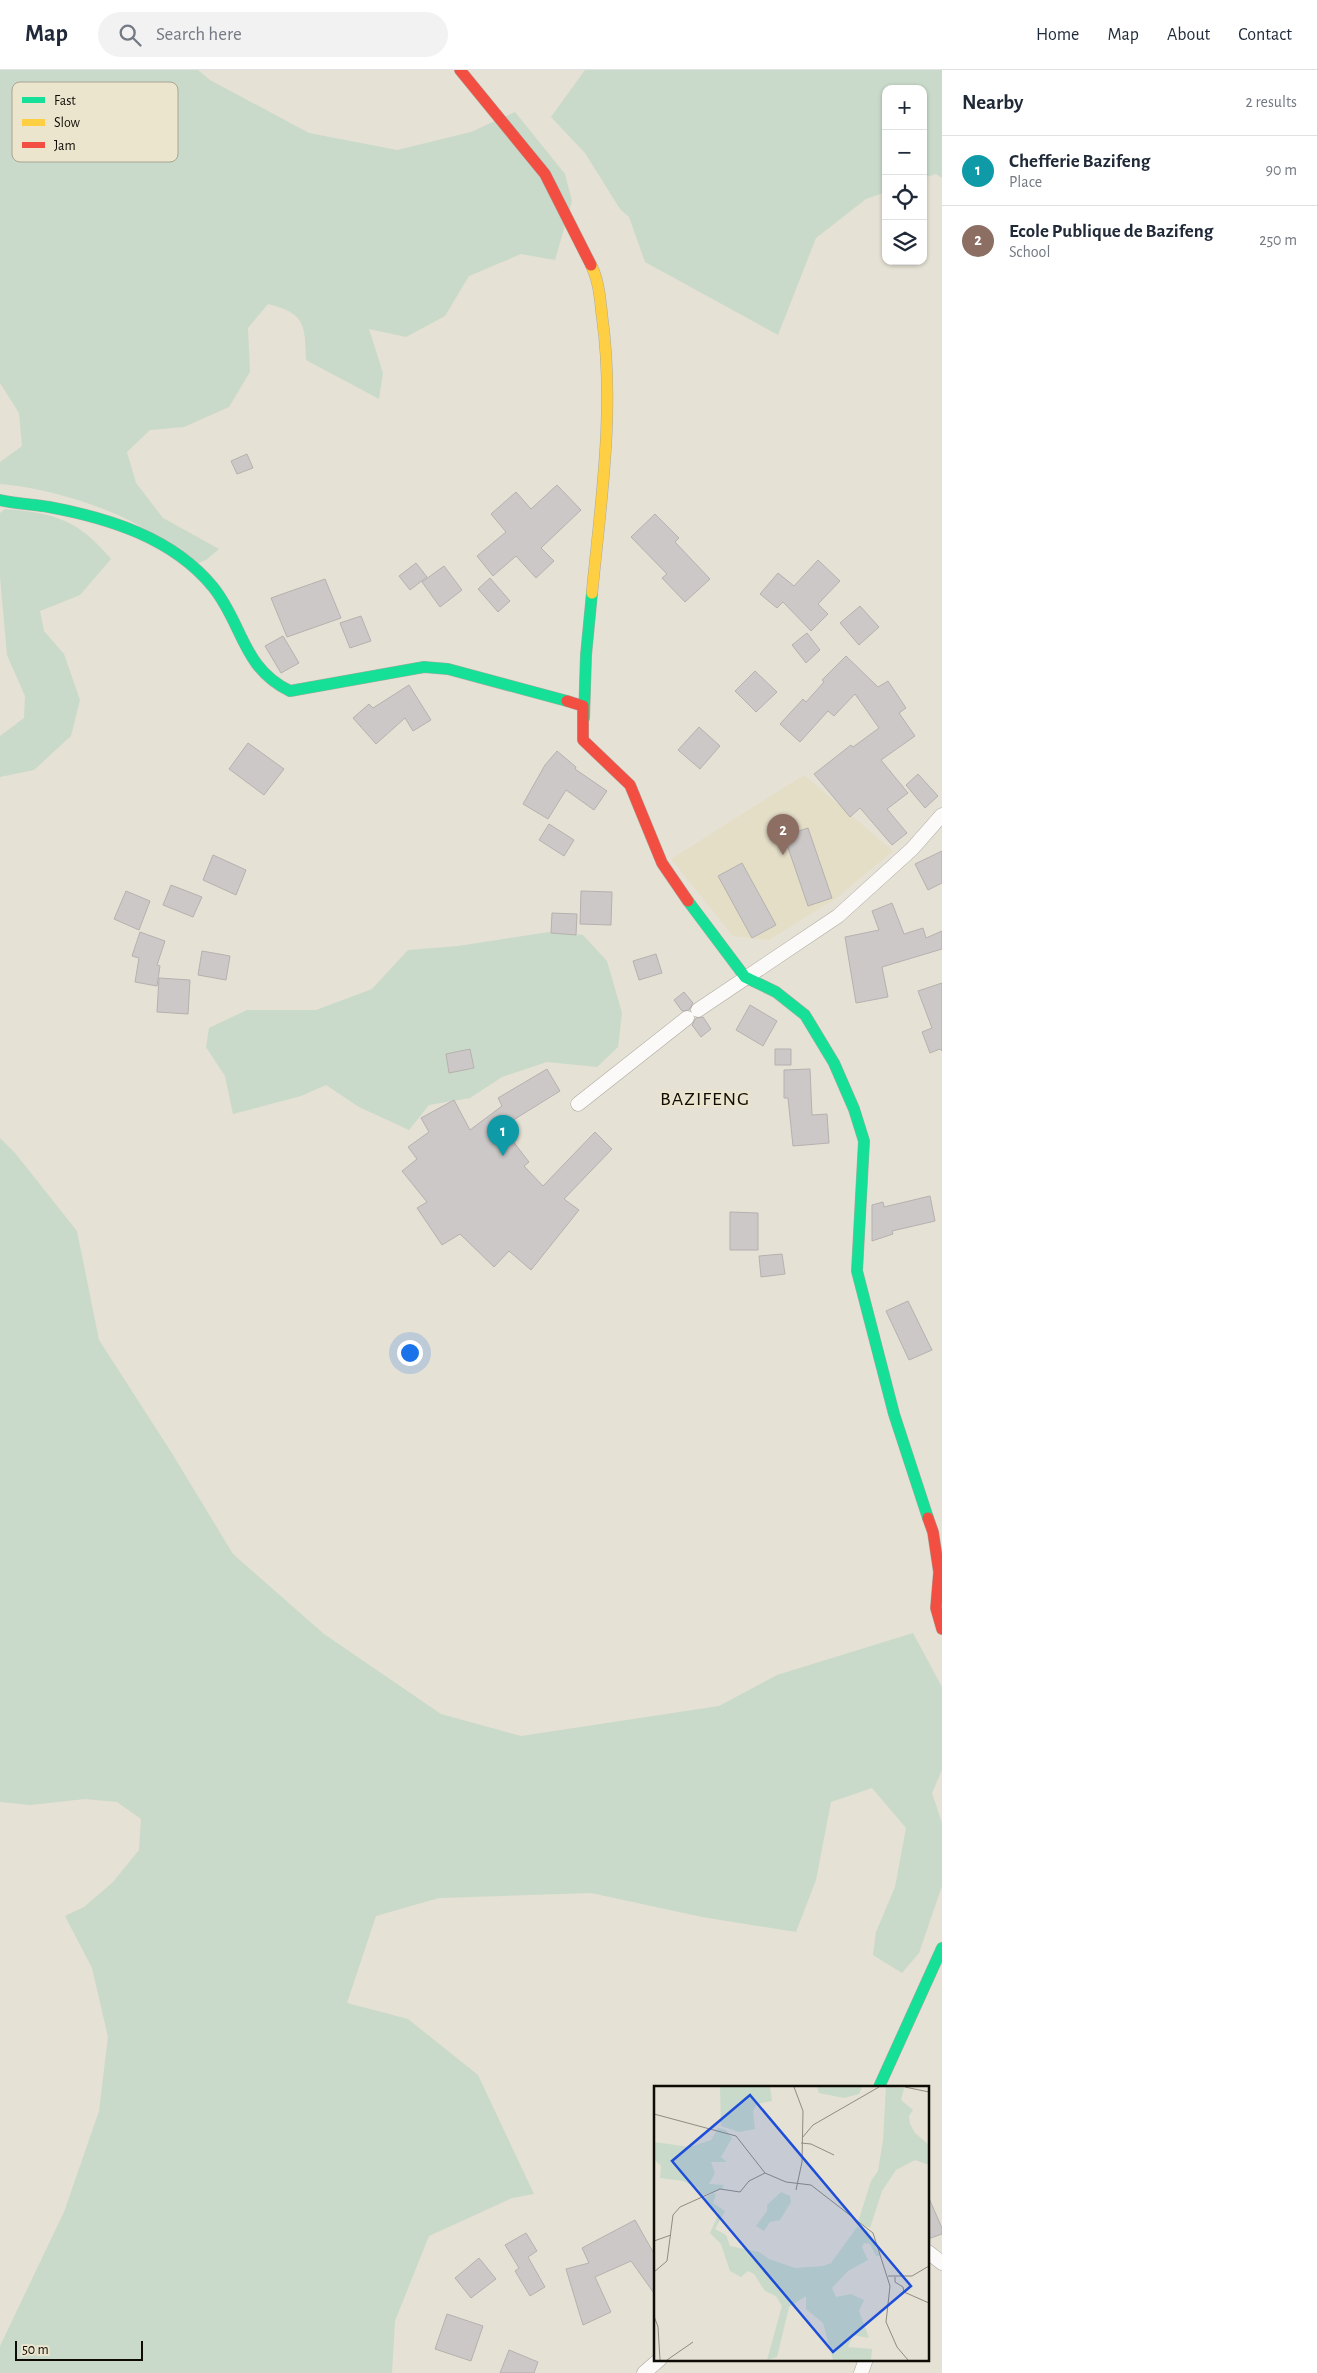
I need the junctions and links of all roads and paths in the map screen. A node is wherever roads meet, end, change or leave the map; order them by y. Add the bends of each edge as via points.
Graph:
1 (460, 70) edge
2 (0, 500) edge
3 (583, 740) junction
4 (942, 815) edge
5 (745, 977) junction
6 (578, 1104) dead end
7 (942, 1629) edge
8 (942, 1948) edge
9 (879, 2086) edge
10 (929, 2253) edge
11 (942, 2263) edge
12 (659, 2360) edge
13 (866, 2360) edge
14 (644, 2373) edge
15 (861, 2373) edge

1 - 3 street via 545,174 597,276 605,336 608,424 586,655
2 - 3 street via 94,519 171,548 217,593 259,671 274,686 290,692 398,670 448,669 583,706
3 - 5 street via 630,785 662,863
4 - 5 street via 912,849 838,916
5 - 6 street via 692,1014
5 - 7 street via 776,992 805,1015 834,1063 857,1117 864,1141 864,1164 857,1271 894,1414 933,1532 939,1572 936,1608
8 - 9 street
10 - 11 street
12 - 14 street
13 - 15 street

